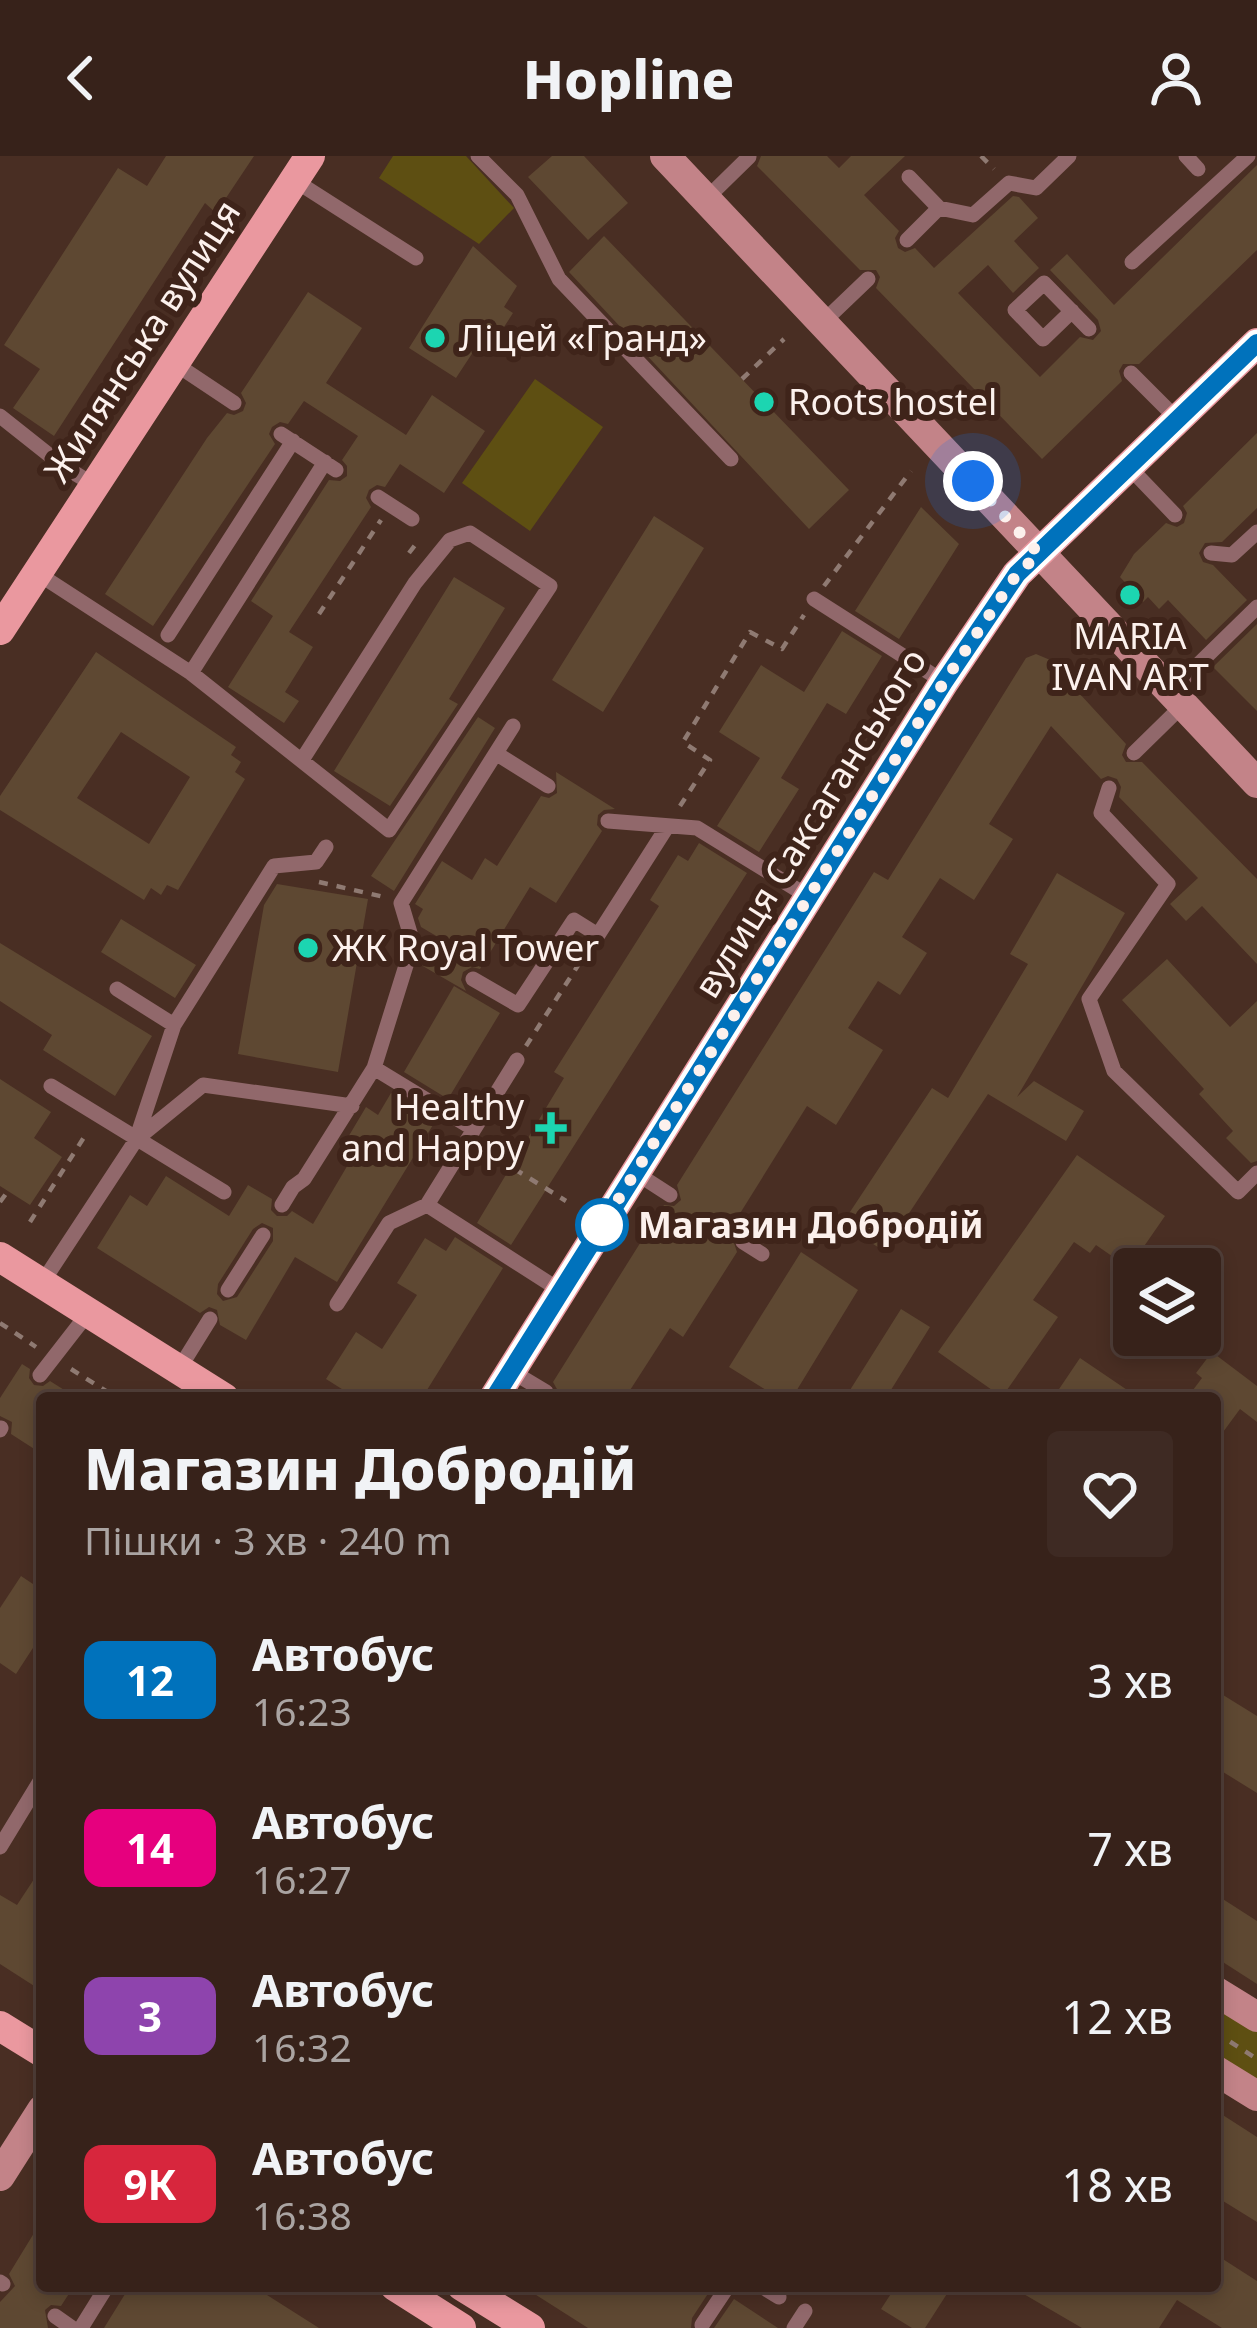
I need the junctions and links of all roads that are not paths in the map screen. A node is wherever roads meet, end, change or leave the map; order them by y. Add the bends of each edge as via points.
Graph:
1 (478, 156) edge
2 (665, 156) edge
3 (1069, 156) edge
4 (1248, 156) edge
5 (749, 157) edge
6 (302, 168) edge
7 (909, 177) dead end
8 (706, 199) junction
9 (939, 208) junction
10 (908, 240) dead end
11 (416, 258) dead end
12 (1132, 262) dead end
13 (868, 279) dead end
14 (1072, 311) dead end
15 (823, 323) junction
16 (1089, 329) dead end
17 (1257, 344) edge
18 (174, 364) junction
19 (1131, 373) dead end
20 (234, 403) dead end
21 (0, 416) edge
22 (1178, 420) junction
23 (731, 459) dead end
24 (1128, 466) junction
25 (94, 485) junction
26 (384, 501) road end
27 (1175, 515) dead end
28 (412, 519) dead end
29 (1257, 532) edge
30 (1211, 553) dead end
31 (1039, 554) junction
32 (37, 573) junction
33 (814, 599) road end
34 (1257, 607) edge
35 (0, 628) edge
36 (168, 635) dead end
37 (191, 674) junction
38 (944, 682) junction
39 (1176, 698) junction
40 (513, 727) dead end
41 (1134, 753) dead end
42 (496, 754) junction
43 (302, 760) junction
44 (1257, 783) edge
45 (548, 786) dead end
46 (1109, 788) dead end
47 (608, 821) dead end
48 (667, 826) junction
49 (326, 847) dead end
50 (809, 897) junction
51 (412, 943) junction
52 (428, 952) dead end
53 (473, 979) dead end
54 (117, 988) dead end
55 (174, 1025) junction
56 (517, 1060) road end
57 (374, 1068) junction
58 (51, 1086) dead end
59 (352, 1106) junction
60 (474, 1129) junction
61 (136, 1140) junction
62 (636, 1172) junction
63 (1257, 1173) edge
64 (224, 1192) dead end
65 (670, 1195) dead end
66 (282, 1205) dead end
67 (427, 1205) junction
68 (263, 1234) dead end
69 (743, 1242) dead end
70 (762, 1254) dead end
71 (0, 1256) edge
72 (42, 1283) junction
73 (228, 1290) dead end
74 (561, 1291) junction
75 (337, 1304) dead end
76 (88, 1312) junction
77 (210, 1319) dead end
78 (179, 1370) junction
79 (511, 1371) junction
80 (40, 1375) dead end
81 (214, 1392) edge
82 (498, 1392) edge
83 (546, 1392) dead end
84 (36, 1789) edge
85 (0, 1847) edge
86 (1221, 1995) edge
87 (1257, 2017) edge
88 (0, 2026) edge
89 (36, 2049) edge
90 (1221, 2074) edge
91 (1257, 2096) edge
92 (36, 2119) edge
93 (0, 2176) edge
94 (103, 2292) edge
95 (404, 2292) edge
96 (472, 2292) edge
97 (724, 2292) edge
98 (771, 2292) edge
99 (779, 2297) dead end
100 (806, 2311) dead end
101 (55, 2316) dead end
102 (702, 2325) edge
103 (77, 2328) edge
104 (461, 2328) edge
105 (530, 2328) edge
106 (794, 2328) edge

1 - 23 lane via 517,195 559,279
2 - 8 street
3 - 9 lane via 1036,188 1009,183 973,215
4 - 12 lane
5 - 8 lane
6 - 11 lane
6 - 18 main road, Жилянська вулиця
7 - 9 lane
8 - 15 street
9 - 10 lane
13 - 15 lane
14 - 16 lane
15 - 31 street
17 - 22 main road, вулиця Саксаганського
18 - 20 lane
18 - 25 main road, Жилянська вулиця
19 - 22 lane
21 - 25 lane
22 - 24 main road, вулиця Саксаганського
24 - 27 lane
24 - 31 main road, вулиця Саксаганського
25 - 32 main road, Жилянська вулиця
26 - 28 lane
29 - 30 lane via 1232,555
31 - 38 main road, вулиця Саксаганського
31 - 39 street
32 - 35 main road, Жилянська вулиця
32 - 37 lane
33 - 38 lane
34 - 39 lane
36 - 37 lane via 287,438 331,466
37 - 43 lane
38 - 50 main road, вулиця Саксаганського
39 - 41 lane
39 - 44 street
40 - 42 lane
42 - 45 lane
42 - 51 lane via 401,903
43 - 43 lane via 389,830 550,586 470,533 450,540
46 - 63 lane via 1101,813 1168,884 1089,999 1114,1070 1238,1192
47 - 48 lane
48 - 50 lane via 697,828
48 - 53 lane via 598,935 574,920 518,1005
49 - 55 lane via 316,862 274,866
50 - 62 main road, вулиця Саксаганського
51 - 52 lane
51 - 57 lane
54 - 55 lane
55 - 61 lane
56 - 60 lane
57 - 59 lane
57 - 60 lane
58 - 61 lane
59 - 61 lane via 202,1085
59 - 66 lane
60 - 67 lane
61 - 64 lane
61 - 72 lane
62 - 65 lane
62 - 74 main road, вулиця Саксаганського
67 - 74 lane
67 - 75 lane via 389,1223
68 - 73 lane
69 - 70 lane
71 - 72 main road
72 - 76 main road
74 - 79 main road, вулиця Саксаганського
76 - 78 main road
76 - 80 lane
77 - 78 lane
78 - 81 main road
79 - 82 main road, вулиця Саксаганського
79 - 83 lane
84 - 85 lane
86 - 87 street
88 - 89 main road
90 - 91 street
92 - 93 street
94 - 103 lane
95 - 104 main road
96 - 105 main road
97 - 102 lane
98 - 99 lane
100 - 106 lane
101 - 103 lane

